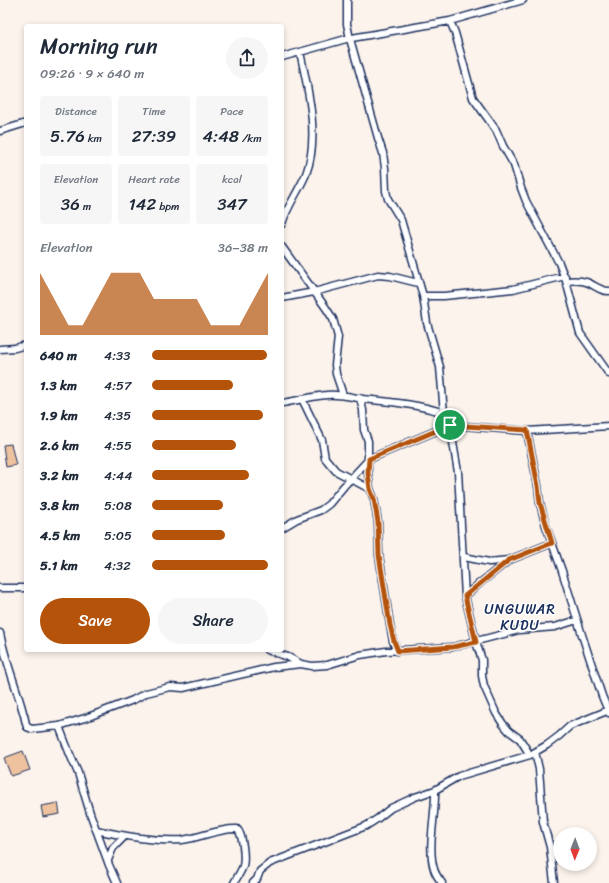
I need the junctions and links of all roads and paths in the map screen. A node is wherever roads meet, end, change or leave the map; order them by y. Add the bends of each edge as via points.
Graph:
1 (347, 0) edge
2 (523, 0) edge
3 (450, 21) junction
4 (350, 39) junction
5 (300, 52) junction
6 (284, 56) edge
7 (24, 124) edge
8 (0, 131) edge
9 (284, 219) edge
10 (284, 250) edge
11 (566, 278) junction
12 (418, 283) junction
13 (609, 291) edge
14 (314, 292) junction
15 (423, 296) junction
16 (284, 298) edge
17 (24, 346) edge
18 (0, 349) edge
19 (609, 374) edge
20 (343, 395) junction
21 (360, 398) junction
22 (302, 399) junction
23 (284, 403) edge
24 (444, 413) junction
25 (450, 425) junction
26 (609, 426) edge
27 (527, 430) junction
28 (369, 459) junction
29 (350, 479) junction
30 (370, 489) junction
31 (284, 527) edge
32 (552, 543) junction
33 (464, 557) junction
34 (509, 560) junction
35 (0, 588) edge
36 (24, 588) edge
37 (465, 596) junction
38 (577, 620) junction
39 (0, 633) edge
40 (476, 642) junction
41 (398, 651) junction
42 (273, 652) edge
43 (301, 664) junction
44 (609, 711) edge
45 (59, 726) junction
46 (532, 753) junction
47 (435, 790) junction
48 (96, 830) junction
49 (125, 836) junction
50 (108, 861) junction
51 (117, 883) edge
52 (234, 883) edge
53 (253, 883) edge
54 (442, 883) edge
55 (554, 883) edge

1 - 4 street
2 - 3 street
3 - 4 street
3 - 11 street via 473,98 496,130 514,165 526,201
4 - 5 street
4 - 12 street via 383,153 388,199 401,220
5 - 6 street
5 - 9 street via 312,115 312,151 306,175
7 - 8 street
10 - 14 street
11 - 13 street via 583,281 598,289
11 - 15 street via 513,289
11 - 19 street via 580,333
12 - 14 street via 378,275
12 - 15 street
14 - 16 street
14 - 20 street via 333,319 338,337 335,365
15 - 24 street via 427,323 440,367
17 - 18 street
20 - 21 street
20 - 22 street
21 - 24 street via 428,407
21 - 28 street
22 - 23 street
22 - 29 street via 322,440 325,458 336,471
24 - 25 street
25 - 27 street
25 - 28 street
25 - 33 street via 458,472
26 - 27 street
27 - 32 street via 540,503
28 - 29 street
28 - 30 street
29 - 30 street
29 - 31 street via 321,510
30 - 41 street via 376,509 379,555 390,625
32 - 34 street
32 - 38 street
33 - 34 street via 489,562
33 - 37 street
34 - 37 street
35 - 36 street
37 - 40 street
38 - 40 street via 555,627 520,630
38 - 44 street
39 - 45 street via 27,727 37,729
40 - 41 street via 453,647
40 - 46 street via 482,660 484,686 496,713 509,731
41 - 43 street via 360,654 326,665
42 - 43 street
43 - 45 street via 274,667 183,688 170,687 146,693
44 - 46 street via 570,726
45 - 48 street via 78,772
46 - 47 street via 459,776
46 - 55 street via 539,769 543,822 550,847
47 - 53 street via 391,808 366,826 270,863 260,871
47 - 54 street via 433,858 434,869
48 - 49 street
48 - 50 street
49 - 50 street via 113,848
49 - 52 street via 184,840 237,829 241,834 244,860
50 - 51 street

